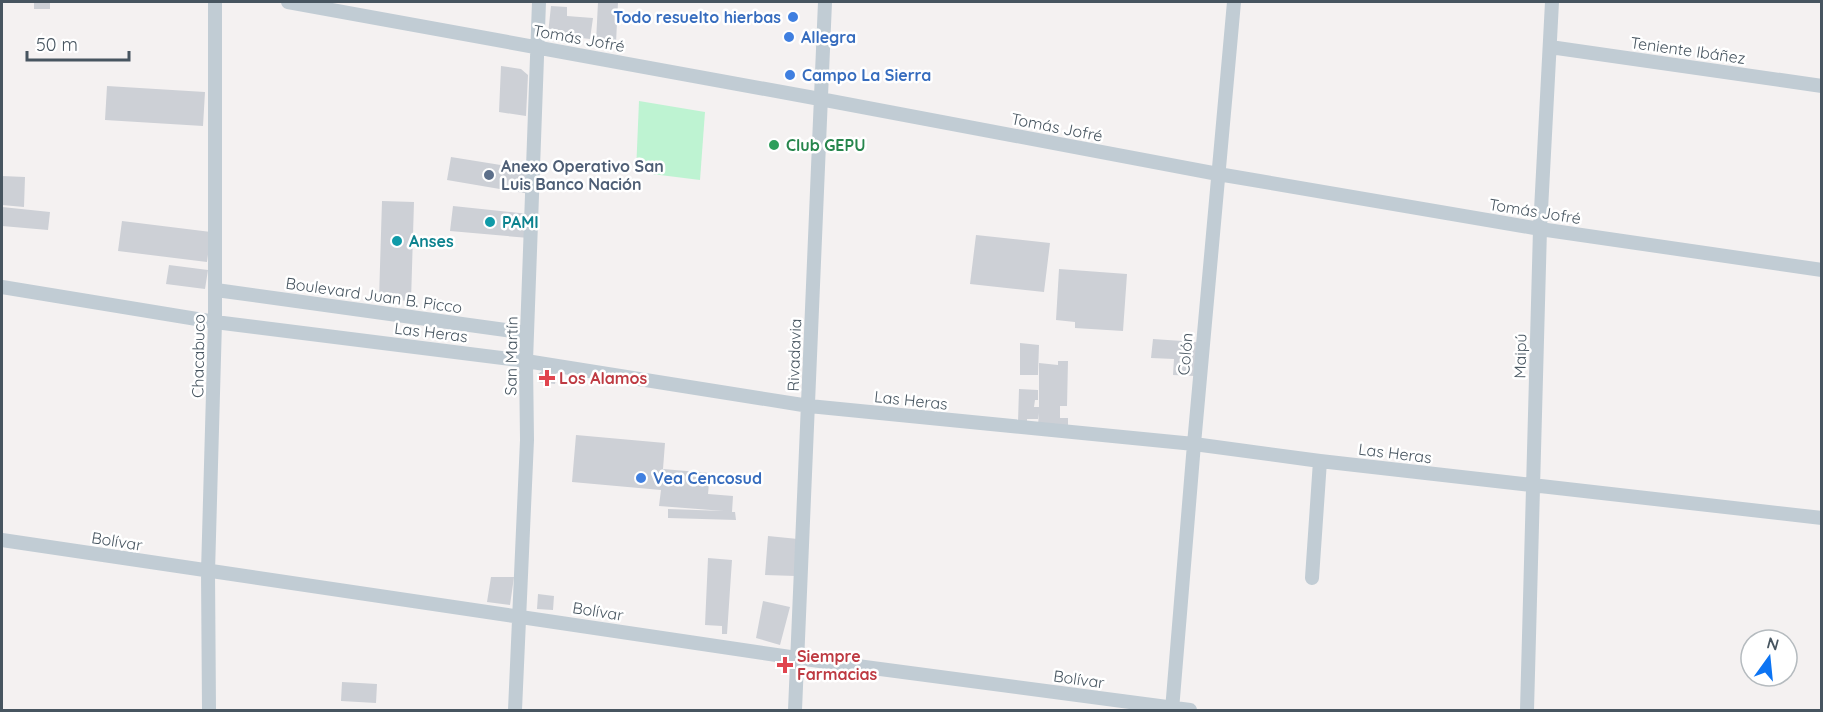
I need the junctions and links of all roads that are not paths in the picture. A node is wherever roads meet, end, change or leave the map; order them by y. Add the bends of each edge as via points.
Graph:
1 (215, 2) edge
2 (288, 2) edge
3 (539, 2) edge
4 (825, 2) edge
5 (1234, 2) edge
6 (1551, 2) edge
7 (359, 8) edge
8 (537, 47) junction
9 (1550, 47) junction
10 (1821, 86) edge
11 (820, 99) junction
12 (1218, 174) junction
13 (1540, 229) junction
14 (1821, 270) edge
15 (2, 287) edge
16 (216, 290) junction
17 (215, 322) junction
18 (527, 333) junction
19 (526, 361) junction
20 (809, 406) junction
21 (1194, 444) junction
22 (1320, 461) junction
23 (1534, 486) junction
24 (1821, 518) edge
25 (2, 540) edge
26 (208, 572) junction
27 (1312, 578) dead end
28 (518, 616) junction
29 (796, 658) junction
30 (1172, 709) edge
31 (209, 711) edge
32 (514, 711) edge
33 (795, 711) edge
34 (1190, 711) edge
35 (1527, 711) edge

1 - 16 street, Chacabuco
2 - 7 street, Tomás Jofré
3 - 8 street, San Martín
4 - 11 street, Rivadavia
5 - 12 street, Colón
6 - 9 street, Maipú
7 - 8 street, Tomás Jofré
8 - 11 street, Tomás Jofré
8 - 18 street, San Martín
9 - 10 street, Teniente Ibáñez
9 - 13 street, Maipú
11 - 12 street, Tomás Jofré
11 - 20 street, Rivadavia
12 - 13 street, Tomás Jofré
12 - 21 street, Colón
13 - 14 street, Tomás Jofré
13 - 23 street, Maipú
15 - 17 street, Las Heras
16 - 17 street, Chacabuco
16 - 18 street, Boulevard Juan B. Picco
17 - 19 street, Las Heras
17 - 26 street, Chacabuco
18 - 19 street, San Martín
19 - 20 street, Las Heras
19 - 28 street, San Martín via 527,440
20 - 21 street, Las Heras
20 - 29 street, Rivadavia
21 - 22 street, Las Heras
21 - 30 street, Colón
22 - 23 street, Las Heras
22 - 27 street
23 - 24 street, Las Heras
23 - 35 street, Maipú
25 - 26 street, Bolívar
26 - 28 street, Bolívar
26 - 31 street, Chacabuco
28 - 29 street, Bolívar
28 - 32 street, San Martín
29 - 30 street, Bolívar
29 - 33 street, Rivadavia
30 - 34 street, Bolívar

